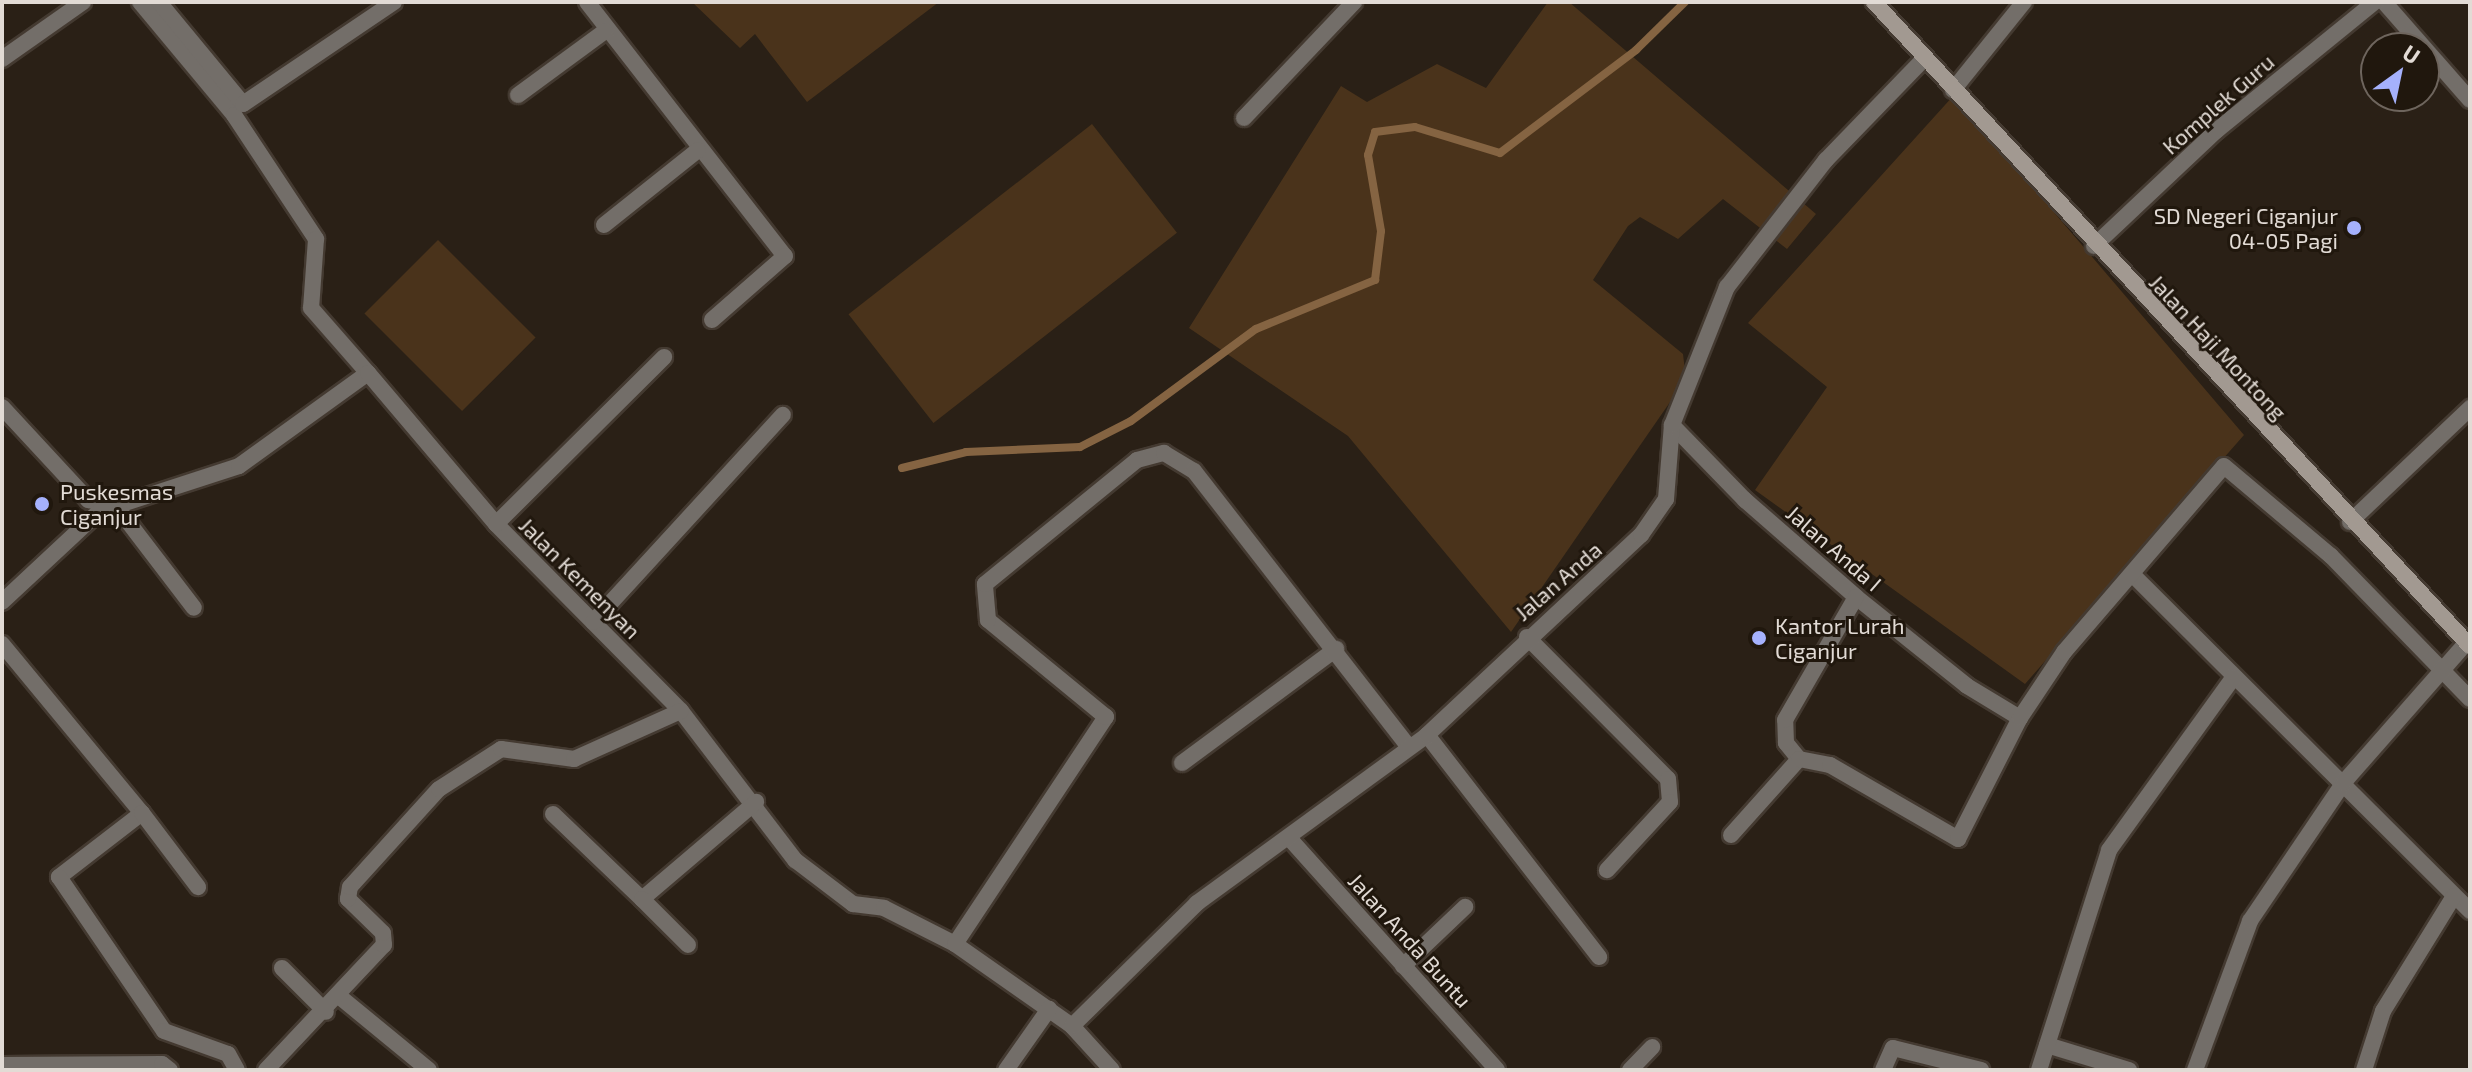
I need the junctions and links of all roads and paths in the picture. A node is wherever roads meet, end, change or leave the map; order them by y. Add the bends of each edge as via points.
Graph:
1 (83, 2) edge
2 (140, 2) edge
3 (159, 2) edge
4 (394, 2) edge
5 (587, 2) edge
6 (1354, 2) edge
7 (1874, 2) edge
8 (2024, 2) edge
9 (2375, 2) edge
10 (2384, 2) edge
11 (605, 31) junction
12 (2, 59) edge
13 (1923, 60) junction
14 (1953, 90) junction
15 (518, 95) dead end
16 (2470, 100) edge
17 (1244, 118) dead end
18 (698, 150) junction
19 (604, 225) dead end
20 (2094, 246) junction
21 (712, 320) dead end
22 (664, 357) dead end
23 (368, 373) junction
24 (2, 407) edge
25 (2470, 408) edge
26 (783, 415) dead end
27 (1672, 425) junction
28 (110, 506) junction
29 (2350, 522) junction
30 (496, 524) junction
31 (2133, 575) junction
32 (1856, 597) junction
33 (2, 602) edge
34 (194, 608) dead end
35 (593, 622) junction
36 (1527, 637) junction
37 (2, 644) edge
38 (2468, 644) edge
39 (1336, 649) junction
40 (2442, 671) junction
41 (2234, 677) junction
42 (2470, 699) edge
43 (681, 711) junction
44 (2020, 718) junction
45 (1427, 735) junction
46 (1409, 747) junction
47 (1799, 759) junction
48 (1182, 763) dead end
49 (2344, 782) junction
50 (756, 802) junction
51 (142, 813) junction
52 (553, 814) dead end
53 (1731, 835) dead end
54 (1290, 839) junction
55 (1607, 870) dead end
56 (198, 887) dead end
57 (2454, 896) junction
58 (642, 899) junction
59 (1465, 907) dead end
60 (2470, 911) edge
61 (955, 944) junction
62 (688, 945) dead end
63 (1599, 957) dead end
64 (1403, 966) junction
65 (282, 968) dead end
66 (340, 997) junction
67 (1049, 1009) junction
68 (326, 1012) junction
69 (1072, 1026) junction
70 (2047, 1045) junction
71 (1652, 1047) dead end
72 (2, 1065) edge
73 (170, 1070) edge
74 (237, 1070) edge
75 (266, 1070) edge
76 (429, 1070) edge
77 (1006, 1070) edge
78 (1112, 1070) edge
79 (1497, 1070) edge
80 (1630, 1070) edge
81 (1883, 1070) edge
82 (1981, 1070) edge
83 (2039, 1070) edge
84 (2129, 1070) edge
85 (2195, 1070) edge
86 (2364, 1070) edge

1 - 12 street
2 - 23 street, Jalan Kemenyan via 234,115 316,239 311,308
3 - 4 street via 243,104
5 - 11 street
6 - 17 street
7 - 13 street, Jalan Haji Montong
8 - 14 street
9 - 20 street, Komplek Guru via 2216,131
10 - 16 street
11 - 15 street
11 - 18 street
13 - 14 street, Jalan Haji Montong
13 - 27 street, Jalan Anda via 1826,160 1727,287
14 - 20 street, Jalan Haji Montong
18 - 19 street
18 - 21 street via 785,256
20 - 29 street, Jalan Haji Montong
22 - 30 street
23 - 28 street via 239,466
23 - 30 street, Jalan Kemenyan
24 - 28 street via 88,500
25 - 29 street
26 - 35 street
27 - 32 street, Jalan Anda I
27 - 36 street, Jalan Anda via 1666,499 1641,535
28 - 33 street
28 - 34 street
29 - 38 street, Jalan Haji Montong
30 - 35 street, Jalan Kemenyan
31 - 40 street via 2224,466 2331,556
31 - 41 street
31 - 44 street via 2064,652
32 - 44 street, Jalan Anda I via 1967,686
32 - 47 street via 1785,720 1786,743
35 - 43 street, Jalan Kemenyan
36 - 45 street, Jalan Anda
36 - 55 street via 1668,779 1670,802
37 - 51 street
38 - 40 street
39 - 46 street
39 - 48 street
39 - 61 street via 1194,471 1164,453 1137,460 985,584 988,620 1106,717
40 - 42 street
40 - 49 street
41 - 49 street
41 - 70 street via 2109,850
43 - 50 street, Jalan Kemenyan
43 - 66 street via 574,759 501,749 439,789 350,887 348,899 383,933 384,945
44 - 47 street via 1958,839 1830,765
45 - 46 street, Jalan Anda
45 - 63 street
46 - 54 street, Jalan Anda
47 - 53 street
49 - 57 street
49 - 85 street via 2250,921
50 - 58 street
50 - 61 street, Jalan Kemenyan via 795,860 853,904 884,908
51 - 56 street
51 - 74 street via 59,877 164,1031 228,1054
52 - 58 street
54 - 64 street, Jalan Anda Buntu
54 - 69 street, Jalan Anda via 1197,903
57 - 60 street
57 - 86 street via 2383,1011
58 - 62 street
59 - 64 street
61 - 67 street, Jalan Kemenyan
64 - 79 street, Jalan Anda Buntu
65 - 68 street
66 - 68 street
66 - 76 street
67 - 69 street, Jalan Kemenyan
67 - 77 street
68 - 75 street
69 - 78 street, Jalan Kemenyan
70 - 83 street
70 - 84 street
71 - 80 street
72 - 73 street via 162,1064
81 - 82 street via 1893,1048

